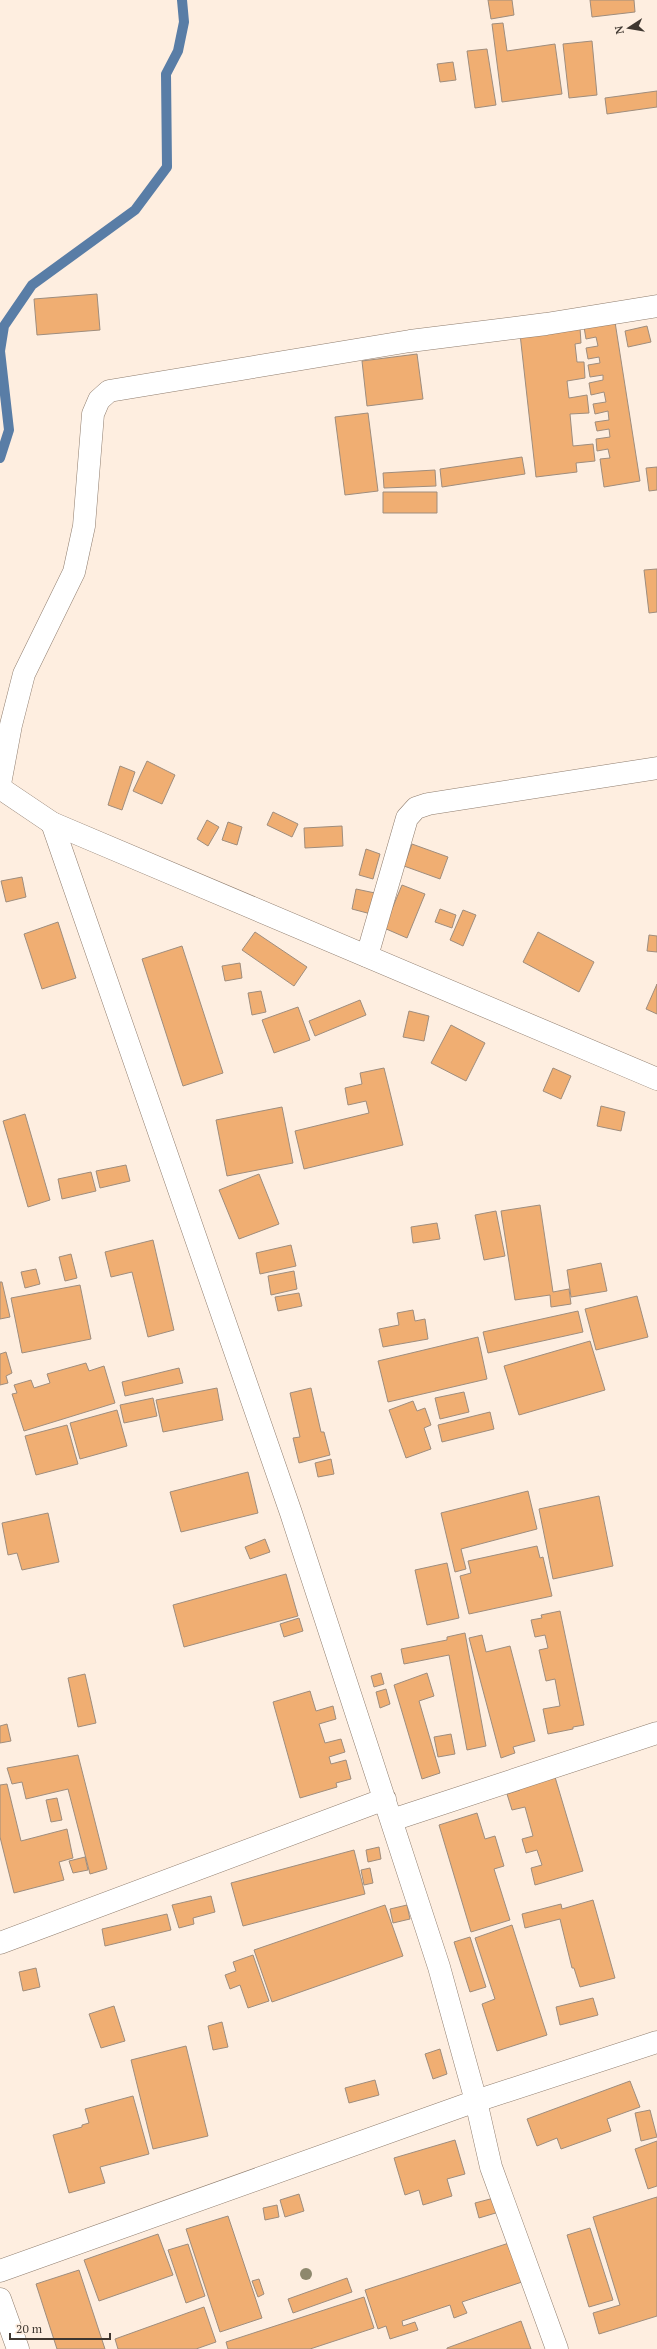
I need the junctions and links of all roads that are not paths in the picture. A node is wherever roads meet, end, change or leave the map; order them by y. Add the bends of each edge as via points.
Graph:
1 (657, 306) edge
2 (657, 768) edge
3 (0, 784) edge
4 (0, 788) edge
5 (52, 823) junction
6 (367, 956) junction
7 (657, 1079) edge
8 (657, 1733) edge
9 (385, 1799) junction
10 (392, 1820) junction
11 (0, 1943) edge
12 (657, 2042) edge
13 (476, 2101) junction
14 (0, 2271) edge
15 (0, 2299) edge
16 (18, 2349) edge
17 (557, 2349) edge

1 - 3 street via 546,324 410,341 109,391 99,400 93,414 84,526 74,572 24,674
2 - 6 street via 435,802 416,808 407,818
4 - 5 street
5 - 6 street
5 - 9 street via 291,1513
6 - 7 street
8 - 10 street
9 - 10 street
9 - 11 street
10 - 13 street via 439,1968
12 - 13 street
13 - 14 street
13 - 17 street via 491,2167
15 - 16 street

